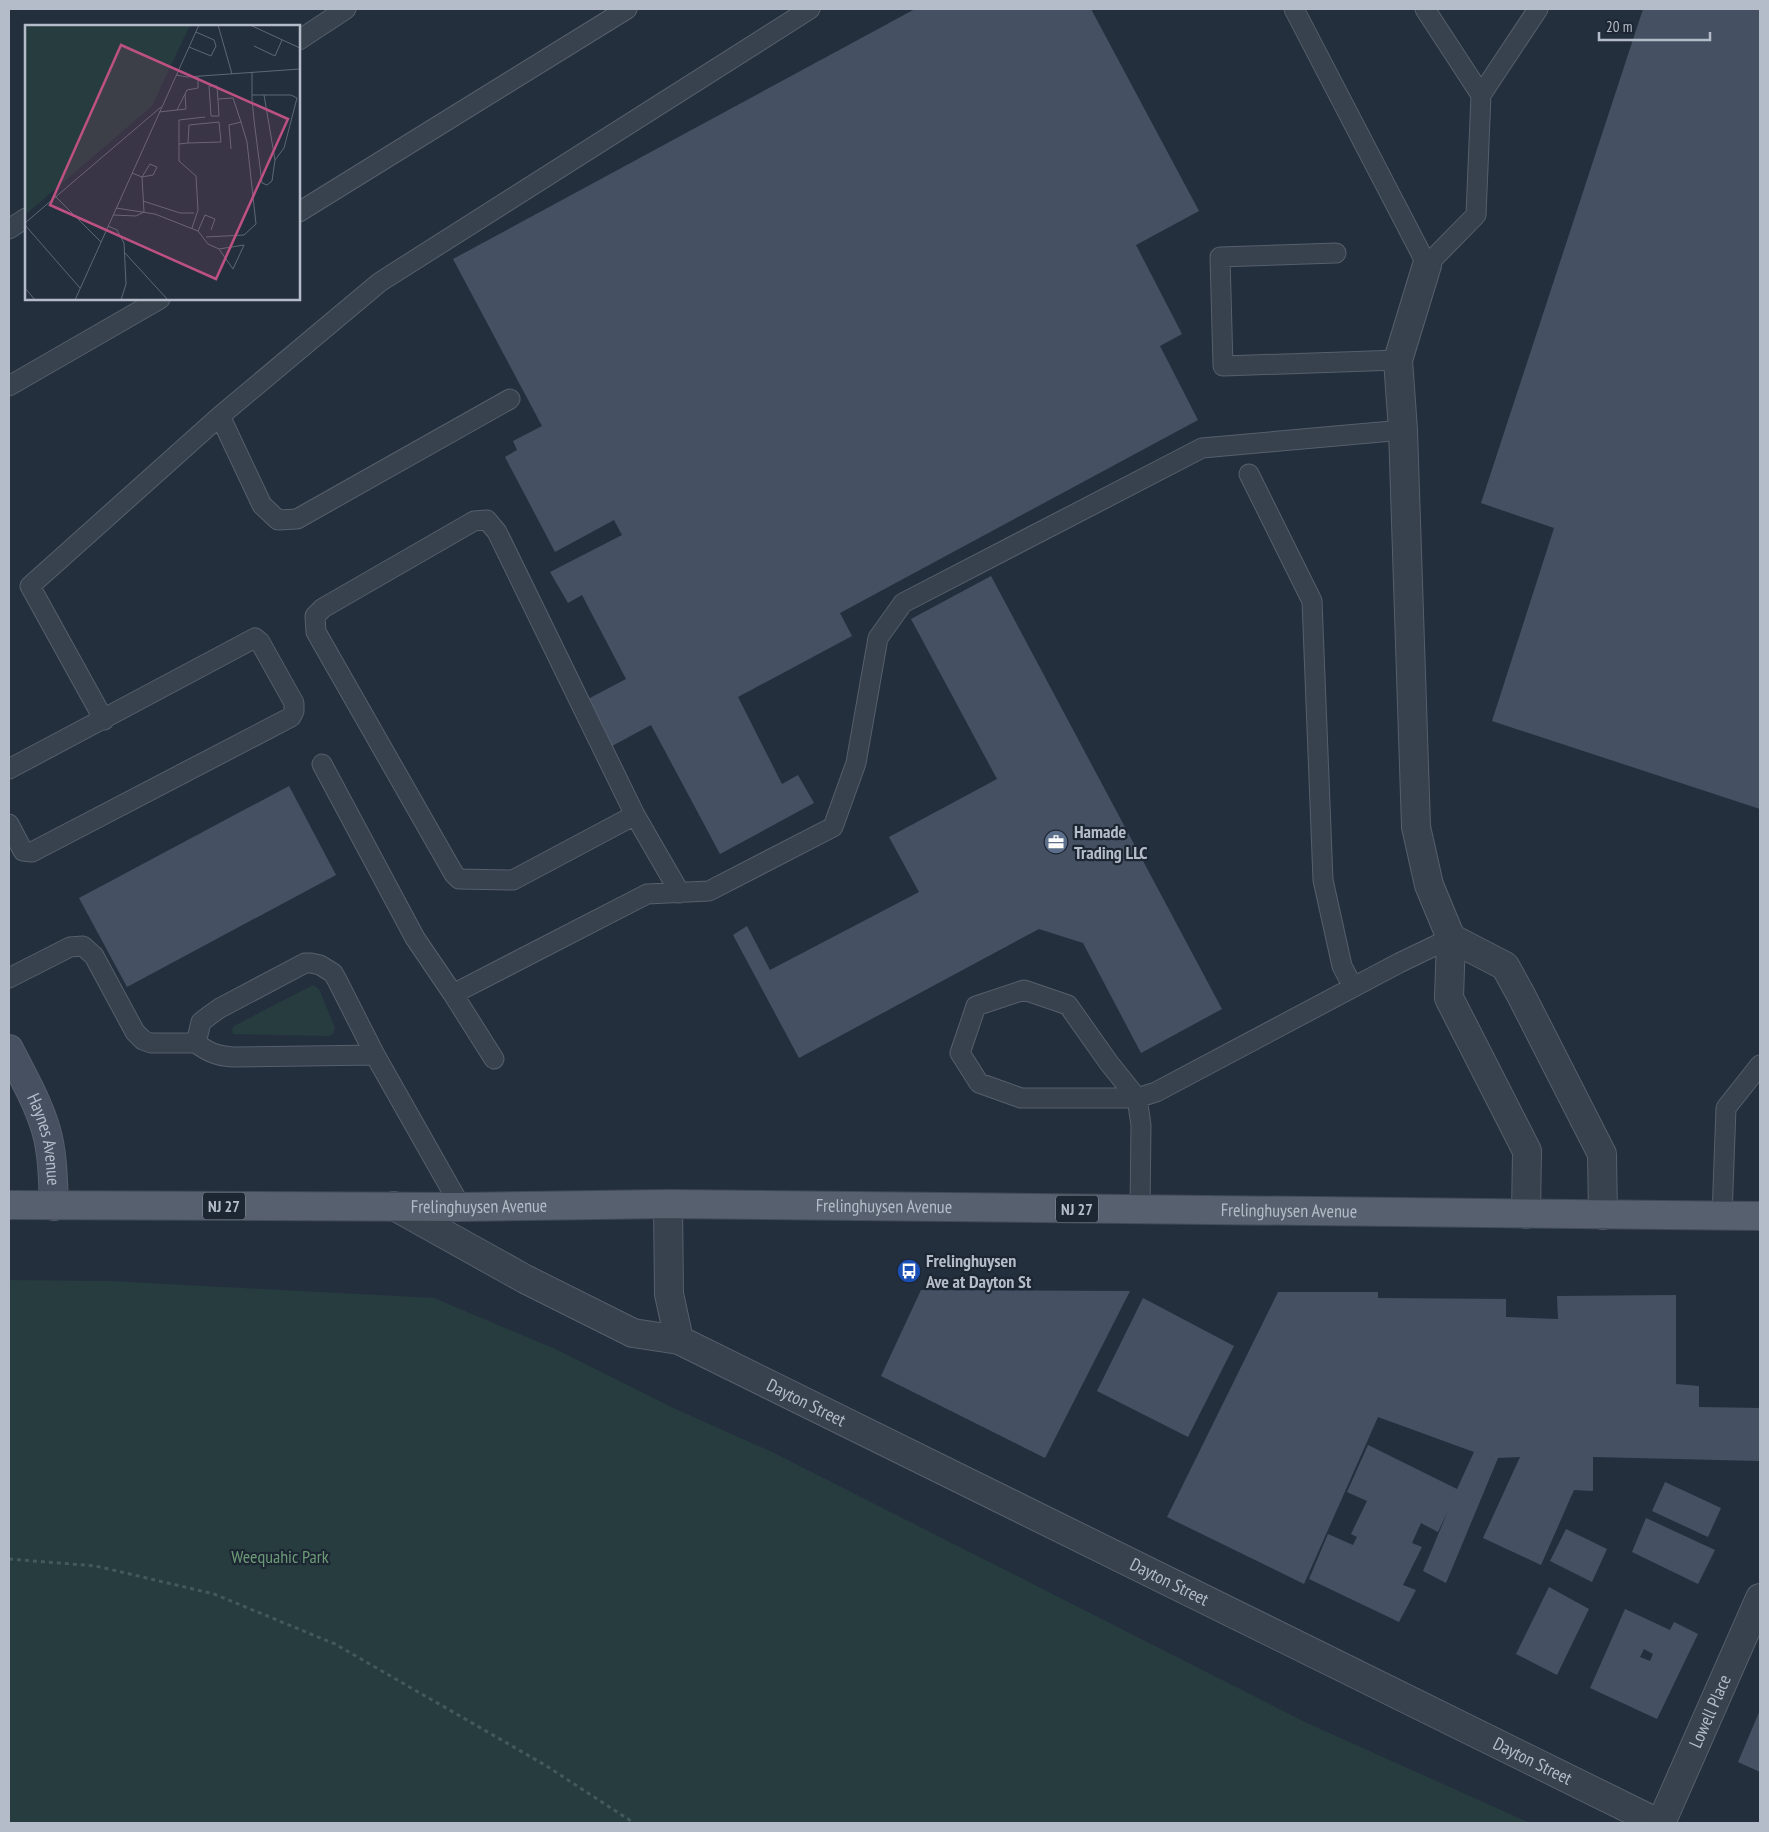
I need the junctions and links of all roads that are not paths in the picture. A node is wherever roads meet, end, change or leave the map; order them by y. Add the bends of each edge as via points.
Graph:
1 (346, 9) edge
2 (627, 9) edge
3 (810, 9) edge
4 (1294, 9) edge
5 (1425, 9) edge
6 (1538, 9) edge
7 (300, 39) edge
8 (1481, 95) junction
9 (300, 211) edge
10 (25, 219) edge
11 (9, 229) edge
12 (1336, 253) dead end
13 (1427, 265) junction
14 (158, 300) edge
15 (1398, 360) junction
16 (9, 386) edge
17 (510, 399) dead end
18 (220, 416) junction
19 (1403, 430) junction
20 (1249, 474) dead end
21 (104, 720) junction
22 (322, 764) dead end
23 (9, 769) edge
24 (635, 815) junction
25 (9, 824) edge
26 (680, 893) junction
27 (1451, 938) junction
28 (9, 978) edge
29 (1353, 987) junction
30 (454, 994) junction
31 (196, 1043) junction
32 (9, 1049) edge
33 (375, 1055) junction
34 (494, 1058) dead end
35 (1760, 1065) edge
36 (1137, 1098) junction
37 (668, 1204) junction
38 (9, 1205) edge
39 (54, 1206) junction
40 (394, 1206) junction
41 (461, 1207) junction
42 (1140, 1210) junction
43 (1526, 1214) junction
44 (1603, 1215) junction
45 (1722, 1216) junction
46 (1760, 1216) edge
47 (679, 1340) junction
48 (1760, 1598) edge
49 (1659, 1823) edge

1 - 7 lane
2 - 9 lane
3 - 18 lane via 380,282
4 - 13 lane
5 - 8 lane
6 - 8 lane
8 - 13 lane via 1476,215
10 - 11 lane
12 - 15 lane via 1220,257 1223,366
13 - 15 street
14 - 16 lane
15 - 19 street
17 - 18 lane via 297,519 278,520 262,505
18 - 21 lane via 30,586
19 - 26 lane via 1202,448 904,603 878,638 856,763 833,827 709,891
19 - 27 street via 1416,827 1429,885
20 - 29 lane via 1312,601 1323,880 1342,966
21 - 23 lane
21 - 25 lane via 255,638 294,703 291,717 32,852 23,851
22 - 30 lane via 415,938
24 - 24 lane via 513,880 459,879 316,632 315,616 323,608 474,521 487,520 498,532
24 - 26 lane
26 - 30 lane via 647,894
27 - 29 lane
27 - 43 street via 1449,998 1527,1151
27 - 44 street via 1505,966 1522,995 1602,1154
28 - 31 lane via 70,947 83,946 94,956 135,1032 143,1040 151,1043
29 - 36 lane via 1156,1092
30 - 34 lane
31 - 33 lane via 207,1052 232,1057
31 - 33 lane via 201,1022 215,1012 298,966 312,962 333,973
32 - 39 main road, Haynes Avenue via 46,1129
33 - 41 lane
35 - 45 lane via 1726,1108
36 - 36 lane via 1068,1005 1024,990 976,1006 960,1053 978,1083 1022,1098
36 - 42 lane via 1141,1125
37 - 41 main road, Frelinghuysen Avenue / NJ 27
37 - 42 main road, Frelinghuysen Avenue / NJ 27
37 - 47 street via 668,1294
38 - 39 main road, Frelinghuysen Avenue / NJ 27
39 - 40 main road, Frelinghuysen Avenue / NJ 27
40 - 41 main road, Frelinghuysen Avenue / NJ 27
40 - 47 street, Dayton Street via 525,1279 634,1333
42 - 43 main road, Frelinghuysen Avenue / NJ 27
43 - 44 main road, Frelinghuysen Avenue / NJ 27
44 - 45 main road, Frelinghuysen Avenue / NJ 27
45 - 46 main road, Frelinghuysen Avenue / NJ 27
47 - 49 street, Dayton Street
48 - 49 street, Lowell Place

